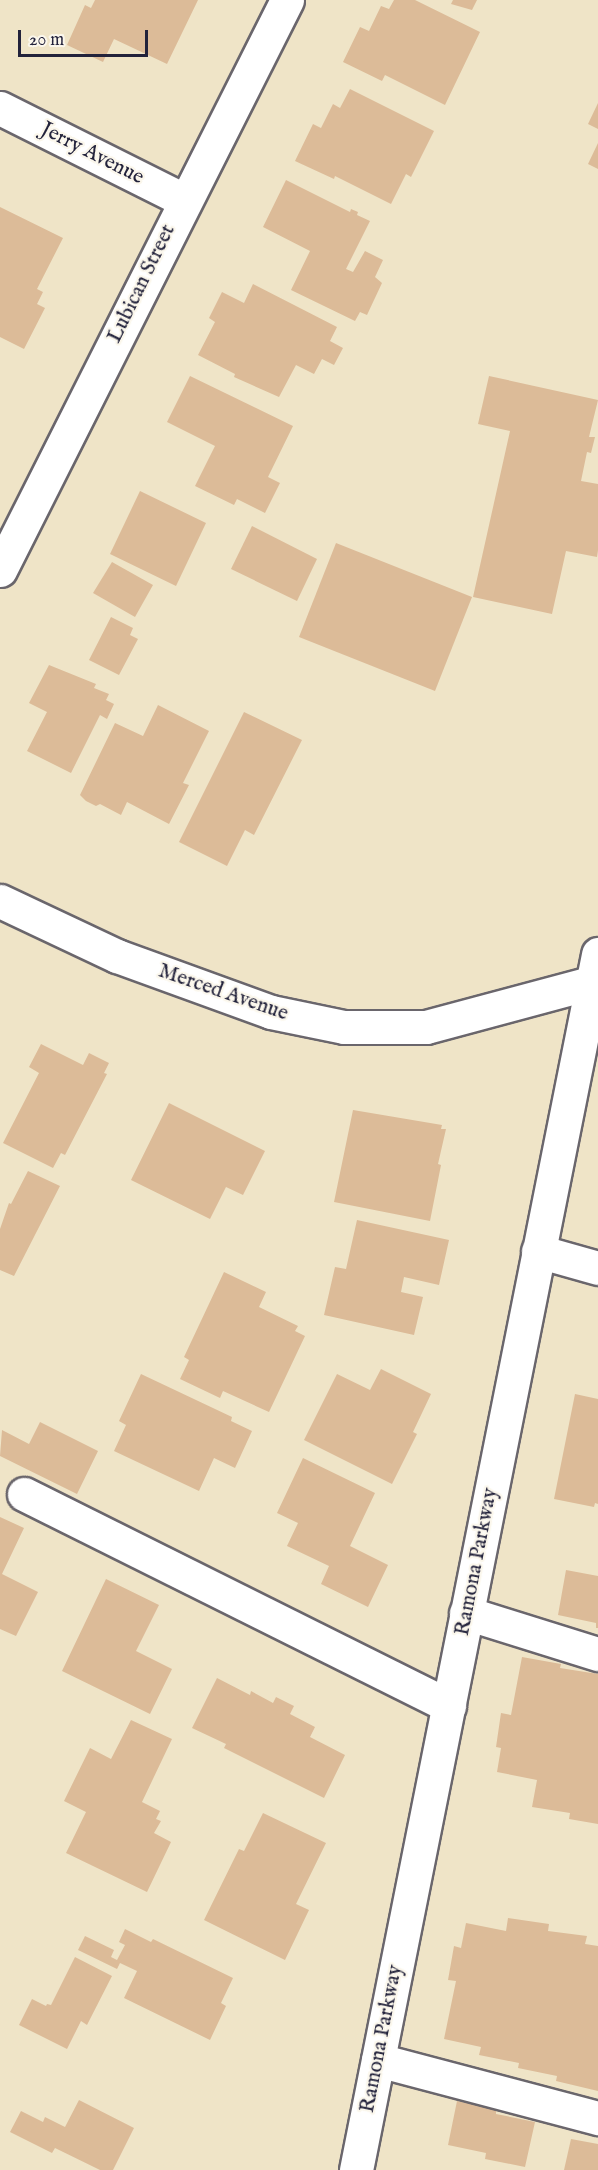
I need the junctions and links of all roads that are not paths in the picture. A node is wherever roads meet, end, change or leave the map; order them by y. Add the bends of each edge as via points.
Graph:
1 (287, 0) edge
2 (0, 108) edge
3 (184, 200) junction
4 (0, 570) edge
5 (0, 901) edge
6 (596, 973) edge
7 (538, 1251) junction
8 (598, 1268) edge
9 (24, 1494) dead end
10 (466, 1614) junction
11 (598, 1654) edge
12 (448, 1706) junction
13 (378, 2060) junction
14 (598, 2118) edge
15 (356, 2170) edge

1 - 3 street, Lubican Street
2 - 3 street, Jerry Avenue
3 - 4 street, Lubican Street
5 - 6 street, Merced Avenue via 117,956 271,1012 344,1027 426,1027
6 - 7 street, Ramona Parkway
7 - 8 street
7 - 10 street, Ramona Parkway
9 - 12 street
10 - 11 street
10 - 12 street, Ramona Parkway
12 - 13 street, Ramona Parkway
13 - 14 street
13 - 15 street, Ramona Parkway

